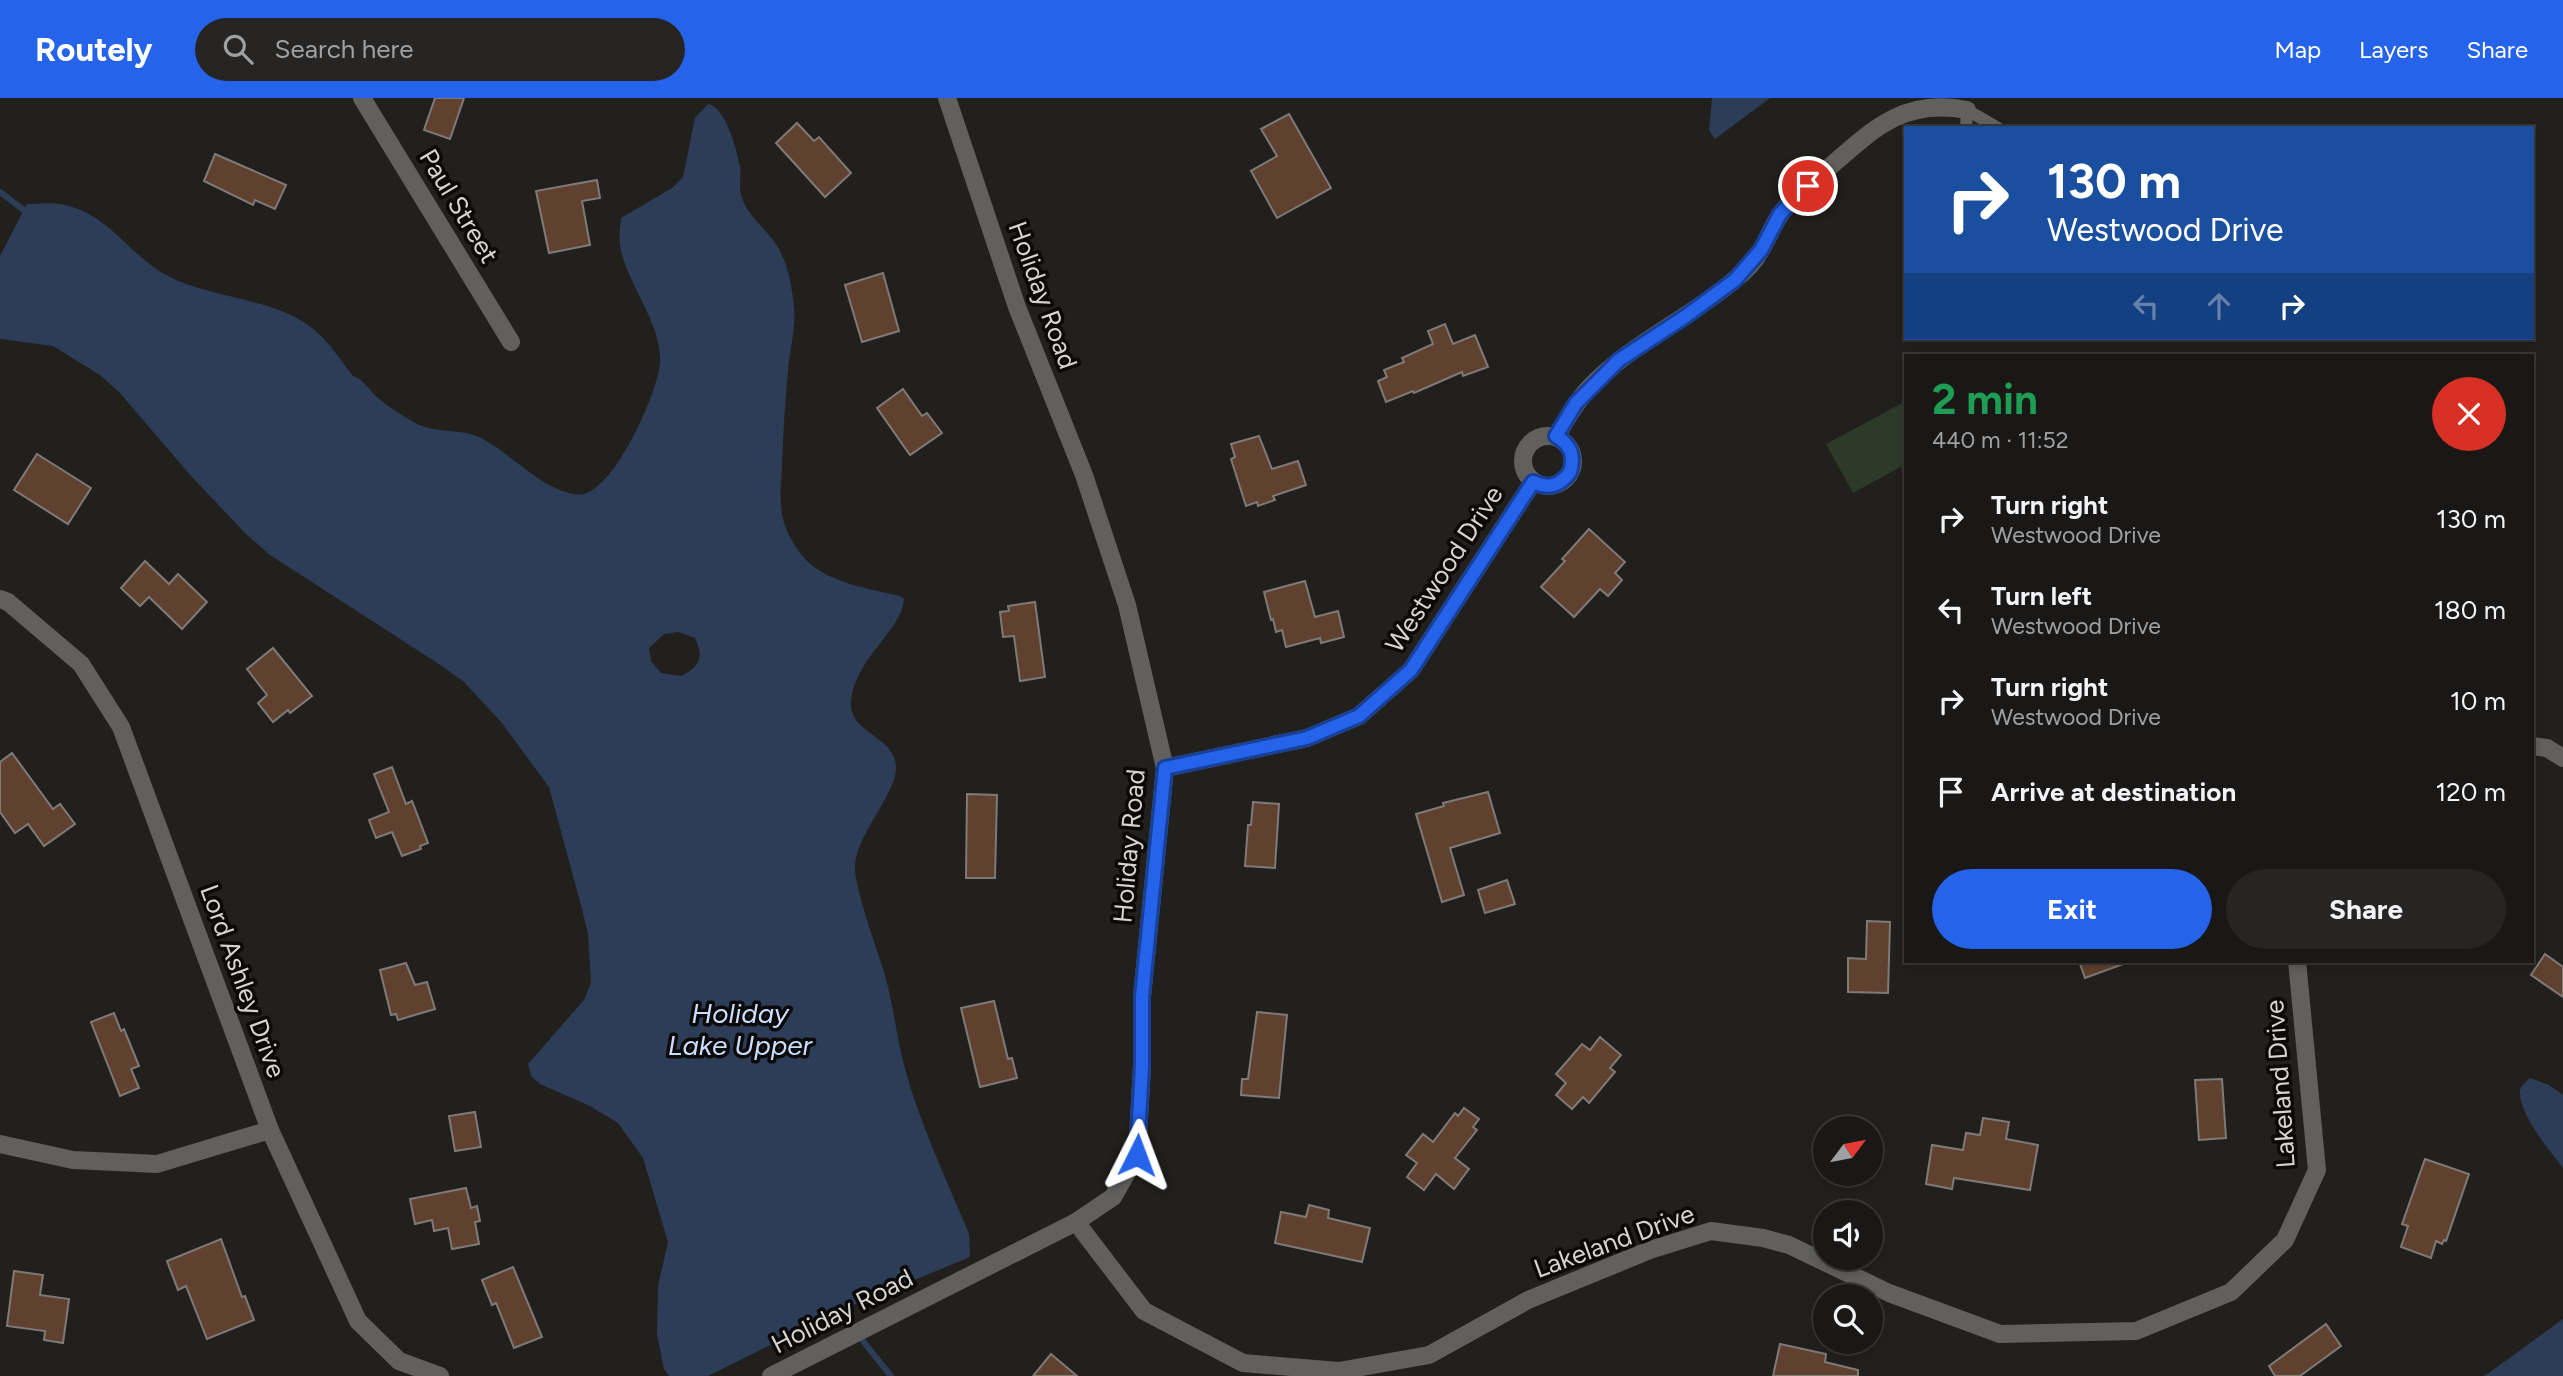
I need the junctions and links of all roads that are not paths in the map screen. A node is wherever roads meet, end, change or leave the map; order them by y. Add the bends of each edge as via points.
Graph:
1 (362, 98) edge
2 (947, 98) edge
3 (1967, 119) edge
4 (1991, 126) edge
5 (511, 341) dead end
6 (1556, 436) junction
7 (1533, 482) junction
8 (0, 599) edge
9 (2534, 746) edge
10 (2563, 758) edge
11 (1165, 768) junction
12 (2297, 963) edge
13 (270, 1130) junction
14 (0, 1144) edge
15 (1076, 1222) junction
16 (440, 1376) edge
17 (771, 1376) edge

1 - 5 street, Paul Street
2 - 11 street, Holiday Road via 1017,307 1084,475 1127,605
3 - 4 lane
3 - 6 street via 1944,105 1924,107 1886,122 1853,145 1793,199 1761,250 1735,280 1619,360 1576,403
6 - 7 street, Westwood Drive via 1540,436 1527,446 1522,461
6 - 7 street, Westwood Drive via 1573,455 1570,472 1558,484
7 - 11 street, Westwood Drive via 1411,670 1359,716 1307,738
8 - 13 street, Lord Ashley Drive via 81,664 121,727
9 - 10 street
11 - 15 street, Holiday Road via 1142,996 1137,1155 1113,1197
12 - 15 street, Lakeland Drive via 2317,1170 2286,1240 2231,1292 2136,1331 2000,1334 1889,1293 1789,1245 1712,1231 1650,1250 1528,1300 1429,1355 1339,1371 1243,1363 1144,1311
13 - 14 street via 157,1164 73,1160
13 - 16 street, Lord Ashley Drive via 358,1321 399,1361
15 - 17 street, Holiday Road

